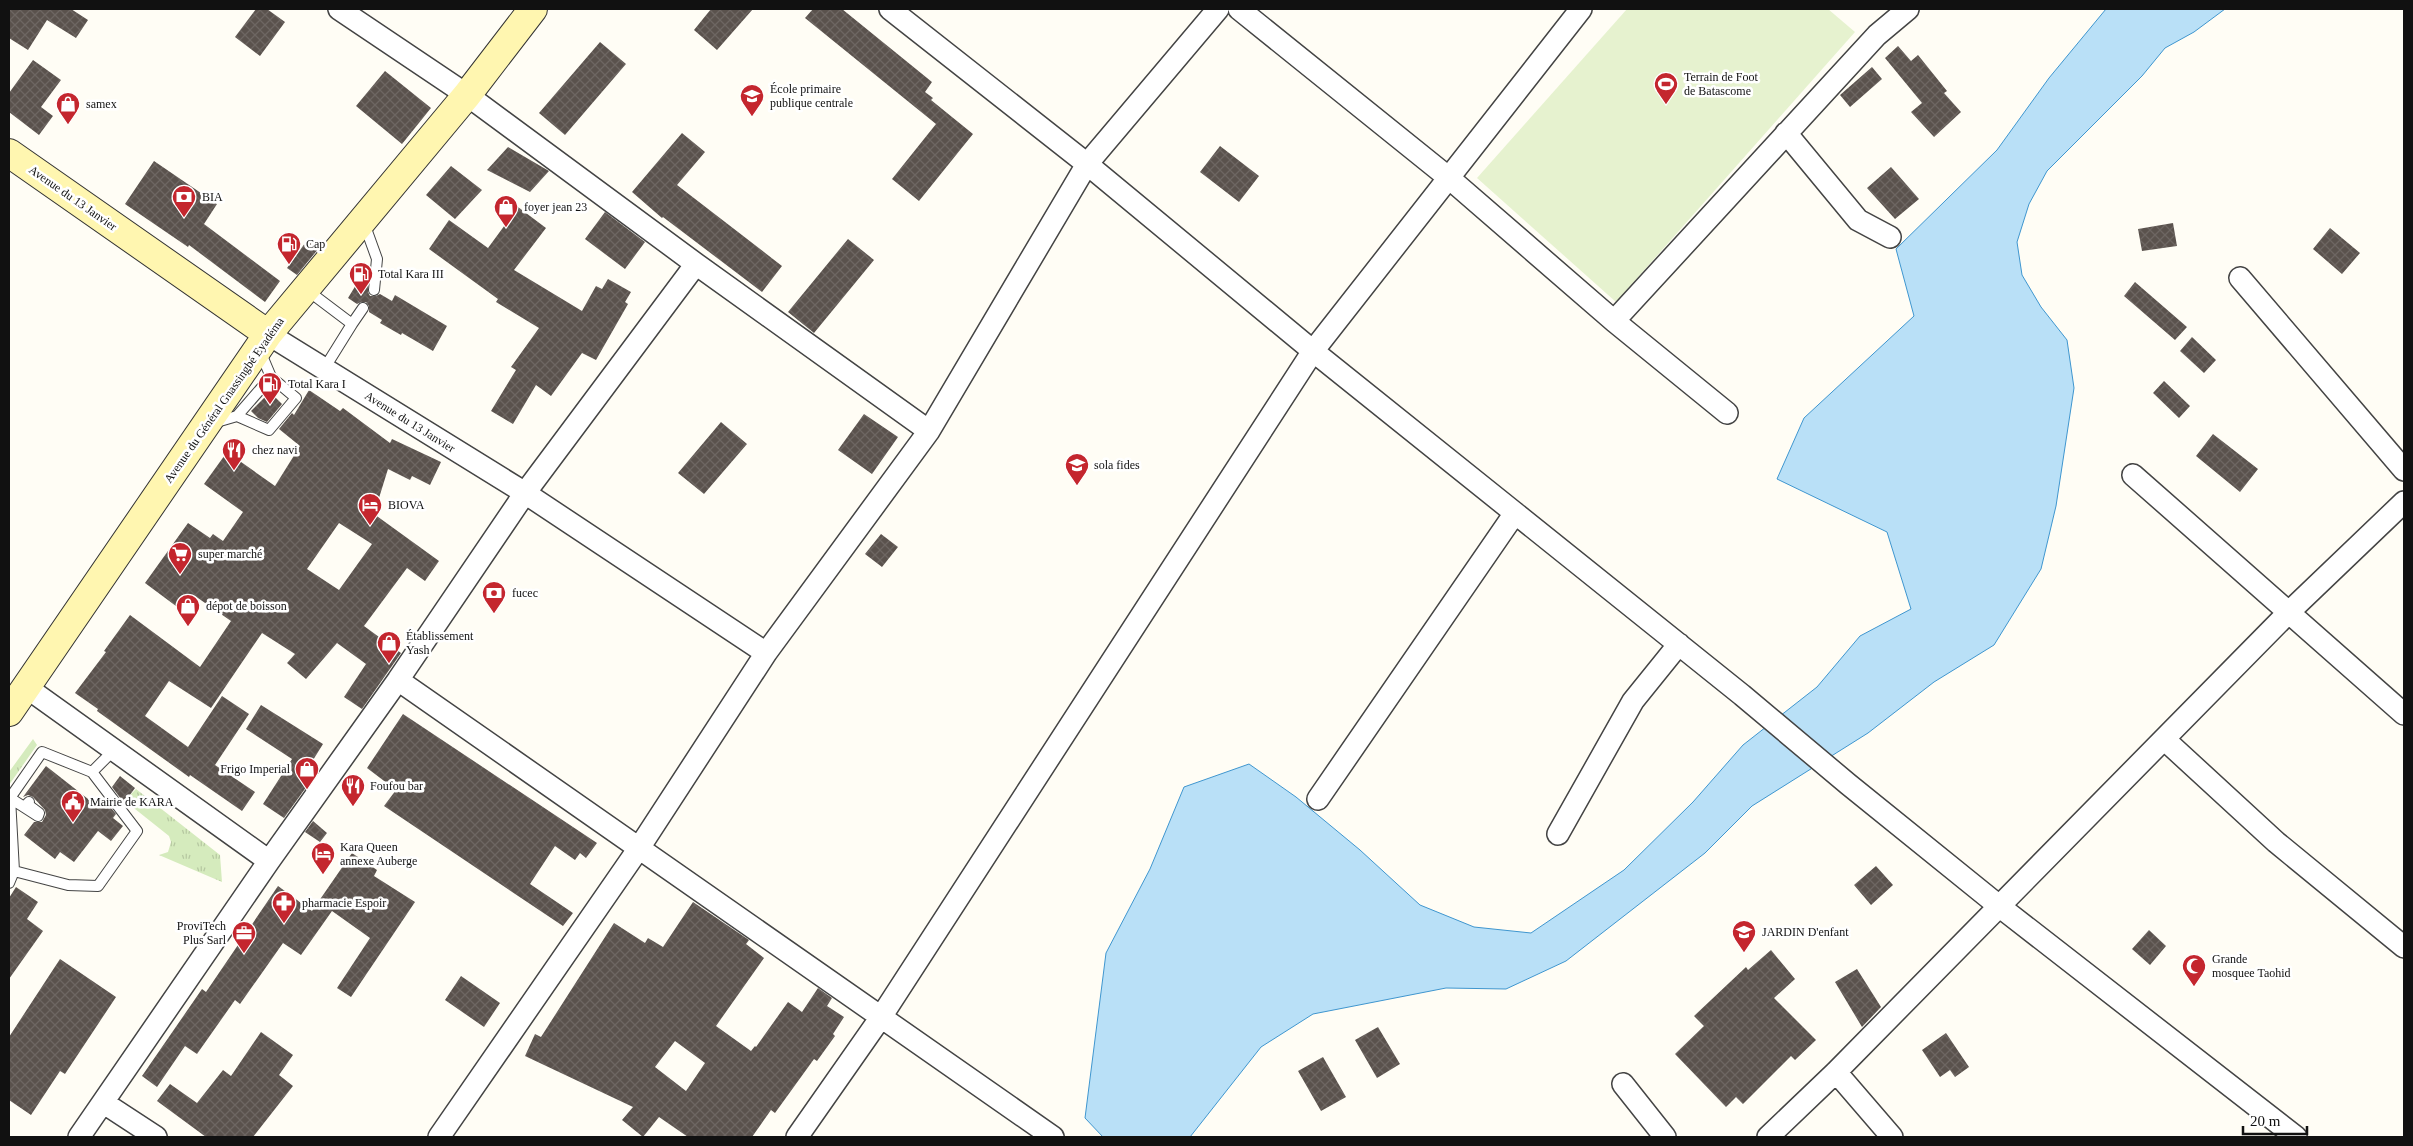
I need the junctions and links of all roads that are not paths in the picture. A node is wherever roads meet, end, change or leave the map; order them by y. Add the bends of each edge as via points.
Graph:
1 (338, 9) edge
2 (533, 9) edge
3 (890, 9) edge
4 (1218, 9) edge
5 (1239, 9) edge
6 (1579, 9) edge
7 (1908, 9) edge
8 (467, 95) junction
9 (1786, 133) junction
10 (9, 153) edge
11 (1087, 164) junction
12 (1449, 178) junction
13 (363, 220) junction
14 (1890, 237) dead end
15 (696, 264) junction
16 (2240, 278) dead end
17 (305, 289) junction
18 (374, 290) dead end
19 (363, 308) dead end
20 (1614, 321) junction
21 (352, 324) junction
22 (263, 341) junction
23 (1312, 351) junction
24 (324, 368) junction
25 (272, 377) junction
26 (1727, 413) dead end
27 (237, 416) junction
28 (205, 425) junction
29 (929, 431) junction
30 (2404, 470) edge
31 (2133, 475) dead end
32 (525, 493) junction
33 (2404, 502) edge
34 (1515, 513) junction
35 (2288, 613) junction
36 (1679, 644) junction
37 (766, 652) junction
38 (398, 680) junction
39 (26, 687) junction
40 (9, 712) edge
41 (2404, 714) edge
42 (2164, 739) junction
43 (114, 750) junction
44 (92, 772) junction
45 (10, 798) edge
46 (1318, 800) dead end
47 (28, 802) dead end
48 (1558, 834) dead end
49 (639, 848) junction
50 (269, 860) junction
51 (14, 871) junction
52 (9, 883) edge
53 (2000, 906) junction
54 (2404, 947) edge
55 (881, 1017) junction
56 (1836, 1072) junction
57 (1623, 1084) dead end
58 (104, 1102) junction
59 (79, 1137) edge
60 (156, 1137) edge
61 (439, 1137) edge
62 (797, 1137) edge
63 (1053, 1137) edge
64 (1665, 1137) edge
65 (1768, 1137) edge
66 (1892, 1137) edge
67 (2296, 1137) edge

1 - 8 street
2 - 8 main road, Avenue du Général Gnassingbé Eyadéma
3 - 11 street
4 - 11 street
5 - 12 street
6 - 12 street
7 - 9 street via 1877,35
8 - 13 main road, Avenue du Général Gnassingbé Eyadéma
8 - 15 street
9 - 14 street via 1858,220
9 - 20 street
10 - 22 main road, Avenue du 13 Janvier
11 - 23 street
11 - 29 street
12 - 20 street
12 - 23 street
13 - 17 main road, Avenue du Général Gnassingbé Eyadéma
13 - 18 lane via 377,258
15 - 29 street
15 - 32 street
16 - 30 street
17 - 21 lane
17 - 22 main road, Avenue du Général Gnassingbé Eyadéma
19 - 21 lane
20 - 26 street
21 - 24 lane
22 - 24 street, Avenue du 13 Janvier
22 - 25 lane
22 - 28 main road, Avenue du Général Gnassingbé Eyadéma
23 - 34 street
23 - 55 street
24 - 32 street, Avenue du 13 Janvier
25 - 27 lane
25 - 27 lane via 296,398 269,430
27 - 28 lane
28 - 39 main road, Avenue du Général Gnassingbé Eyadéma
29 - 37 street
31 - 35 street
32 - 37 street, Avenue du 13 Janvier
32 - 38 street
33 - 35 street
34 - 36 street
34 - 46 street
35 - 41 street
35 - 42 street
36 - 48 street via 1632,700
36 - 53 street
37 - 49 street
38 - 49 street
38 - 50 street
39 - 40 main road, Avenue du Général Gnassingbé Eyadéma
39 - 43 street
42 - 53 street
42 - 54 street via 2276,842
43 - 44 lane
43 - 50 street
44 - 45 lane via 42,752
44 - 51 lane via 137,830 98,886 68,885
45 - 47 lane via 38,816 39,813
45 - 51 lane
49 - 55 street
49 - 61 street
50 - 58 street
51 - 52 lane
53 - 56 street
53 - 67 street
55 - 62 street
55 - 63 street
56 - 65 street
56 - 66 street
57 - 64 street
58 - 59 street
58 - 60 street

